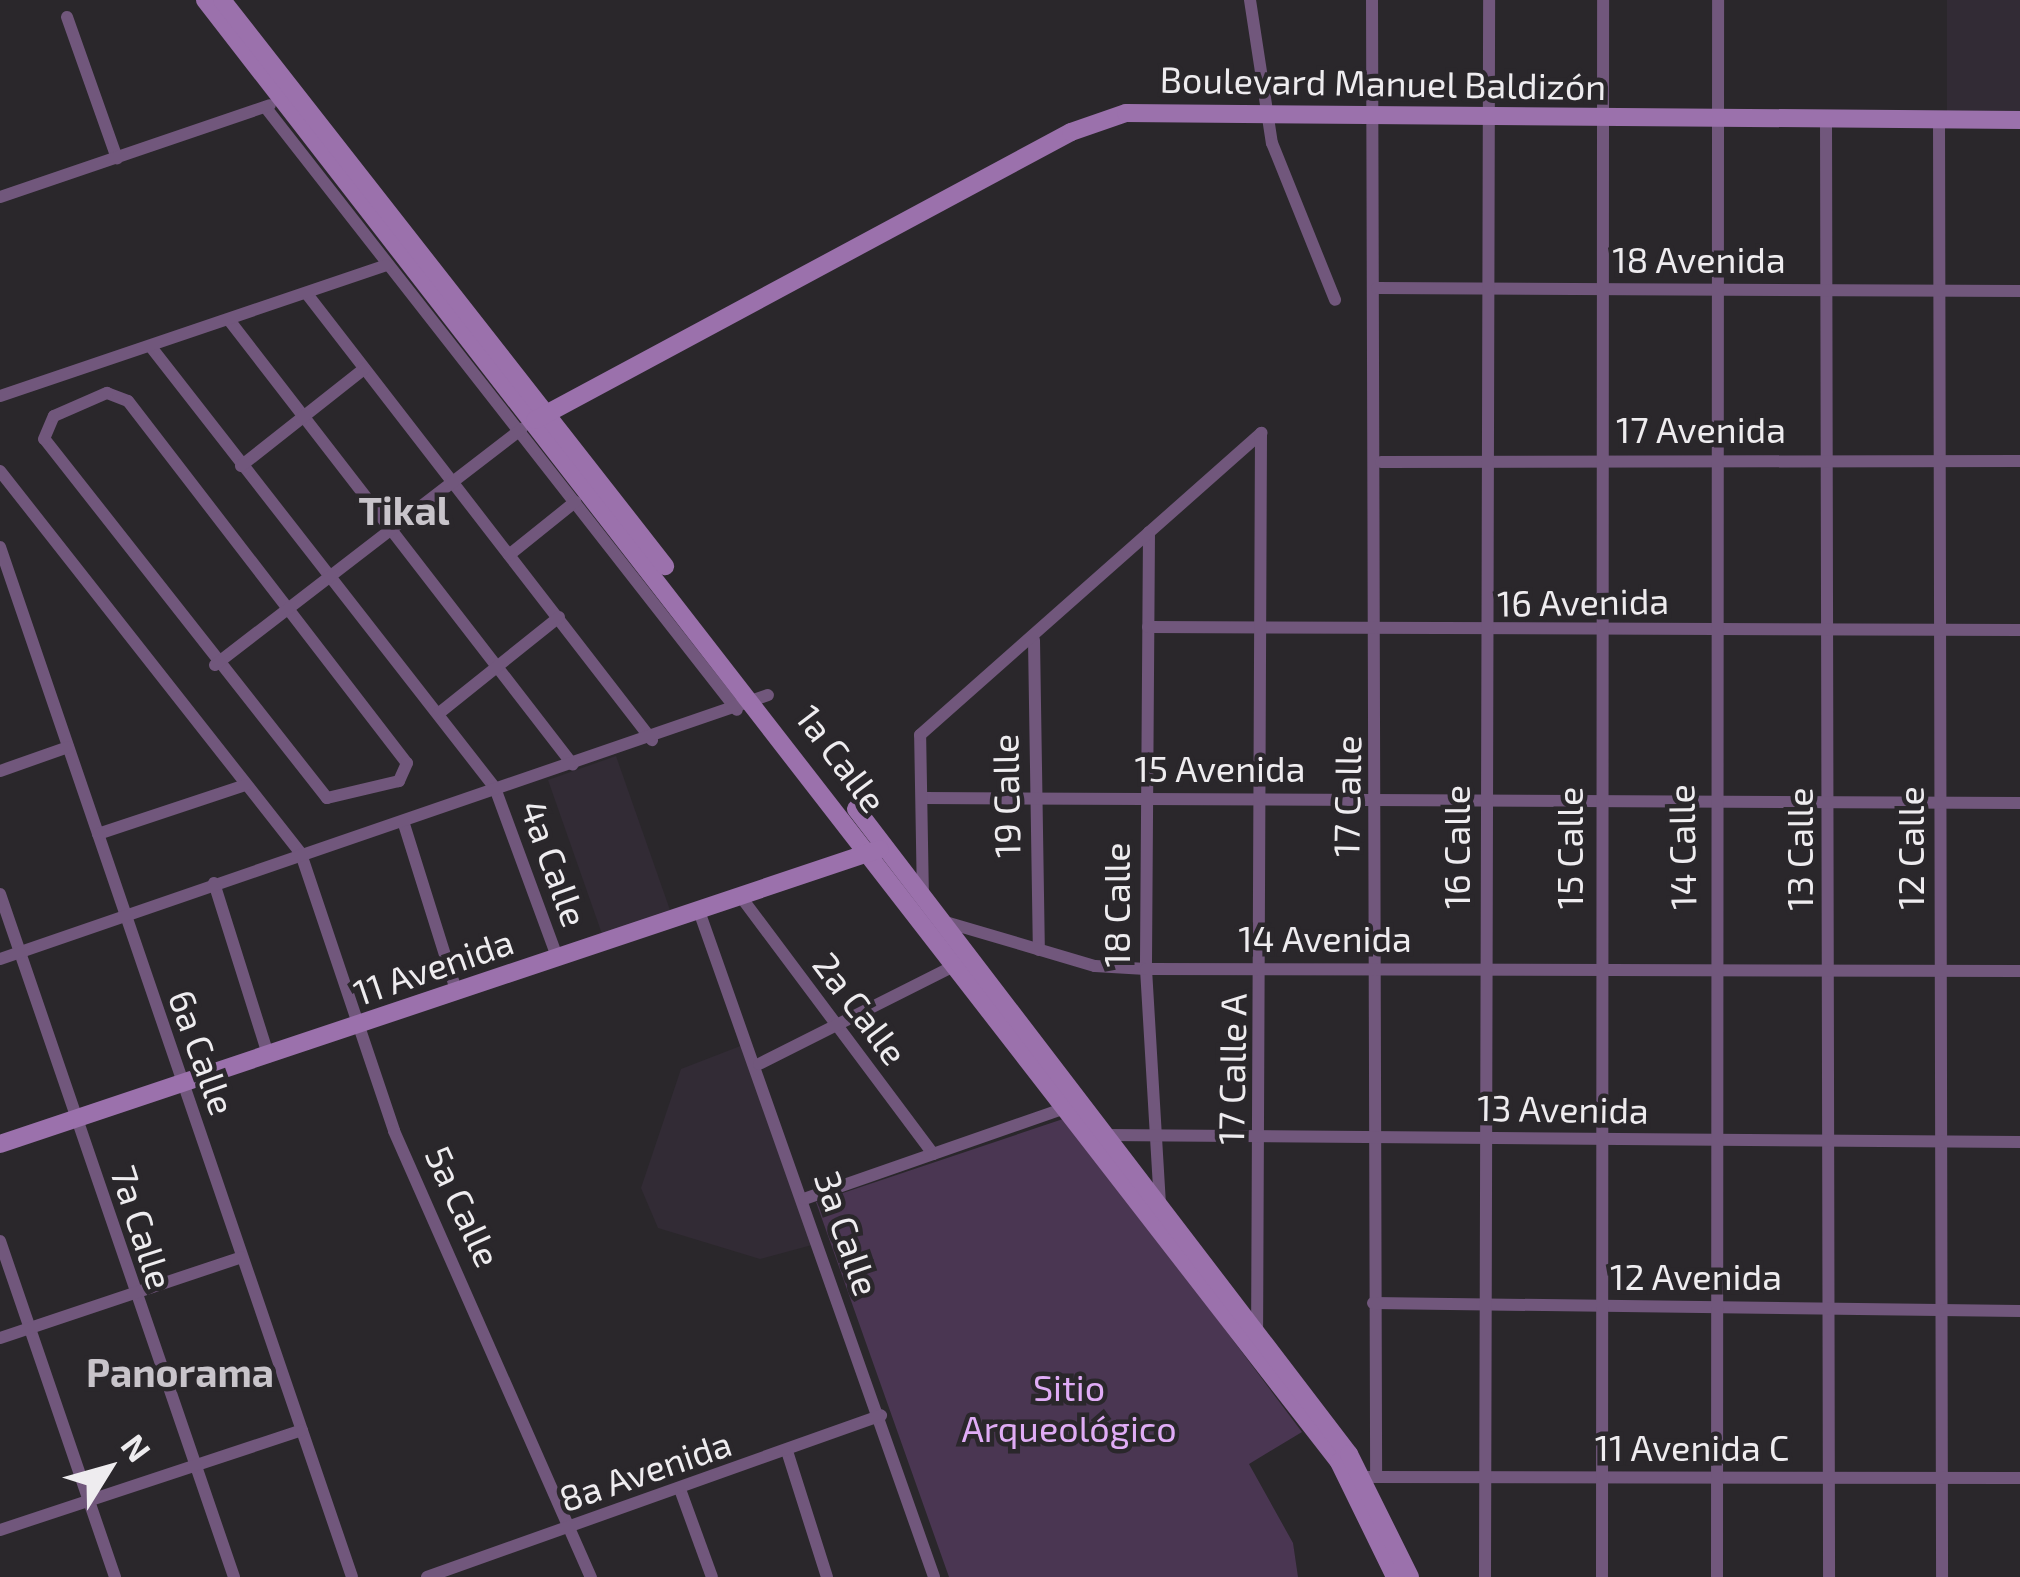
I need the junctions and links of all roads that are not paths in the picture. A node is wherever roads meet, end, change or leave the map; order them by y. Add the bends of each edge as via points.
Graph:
1 (205, 0) edge
2 (222, 0) edge
3 (1250, 0) edge
4 (1372, 0) edge
5 (1489, 0) edge
6 (1603, 0) edge
7 (1718, 0) edge
8 (68, 17) dead end
9 (280, 100) junction
10 (1489, 116) junction
11 (1268, 117) junction
12 (1374, 117) junction
13 (1718, 117) junction
14 (1602, 118) junction
15 (1939, 119) junction
16 (1826, 120) junction
17 (2020, 120) edge
18 (117, 158) junction
19 (350, 177) junction
20 (0, 179) edge
21 (3, 196) edge
22 (386, 265) junction
23 (1377, 288) junction
24 (1715, 288) junction
25 (1604, 289) junction
26 (1941, 289) junction
27 (1488, 290) junction
28 (1830, 290) junction
29 (2020, 291) edge
30 (307, 294) junction
31 (1334, 300) dead end
32 (230, 320) junction
33 (435, 328) junction
34 (464, 336) junction
35 (152, 347) junction
36 (488, 356) junction
37 (364, 369) junction
38 (0, 396) edge
39 (302, 416) junction
40 (533, 422) junction
41 (1486, 455) junction
42 (1602, 458) junction
43 (1717, 460) junction
44 (1829, 460) junction
45 (1945, 460) junction
46 (2020, 461) edge
47 (1381, 462) junction
48 (242, 466) junction
49 (0, 471) edge
50 (451, 481) junction
51 (575, 502) junction
52 (389, 528) junction
53 (1149, 532) junction
54 (0, 547) edge
55 (509, 555) junction
56 (328, 578) junction
57 (289, 609) junction
58 (559, 617) junction
59 (1148, 627) junction
60 (1713, 628) junction
61 (1828, 629) junction
62 (1262, 630) junction
63 (2020, 630) edge
64 (1941, 631) junction
65 (1600, 633) junction
66 (1379, 634) junction
67 (1486, 634) junction
68 (1034, 640) junction
69 (215, 665) junction
70 (496, 665) junction
71 (763, 699) junction
72 (737, 710) junction
73 (438, 714) junction
74 (652, 740) junction
75 (68, 747) junction
76 (572, 765) junction
77 (0, 771) edge
78 (245, 785) junction
79 (496, 788) junction
80 (1033, 796) junction
81 (924, 798) junction
82 (1261, 798) junction
83 (1377, 798) junction
84 (1486, 798) junction
85 (1710, 798) junction
86 (1145, 799) junction
87 (1599, 799) junction
88 (1828, 802) junction
89 (2020, 803) edge
90 (1939, 806) junction
91 (403, 821) junction
92 (98, 834) junction
93 (879, 849) junction
94 (301, 854) junction
95 (214, 883) junction
96 (0, 894) edge
97 (741, 897) junction
98 (921, 907) junction
99 (124, 910) junction
100 (699, 911) junction
101 (945, 922) junction
102 (1039, 950) junction
103 (20, 952) junction
104 (0, 959) edge
105 (558, 959) junction
106 (959, 963) junction
107 (1599, 963) junction
108 (1262, 966) junction
109 (1713, 967) junction
110 (1830, 967) junction
111 (1372, 968) junction
112 (1487, 968) junction
113 (1941, 968) junction
114 (1146, 969) junction
115 (2020, 971) edge
116 (457, 993) junction
117 (835, 1025) junction
118 (356, 1027) junction
119 (269, 1057) junction
120 (759, 1064) junction
121 (184, 1084) junction
122 (1069, 1107) junction
123 (76, 1119) junction
124 (1150, 1134) junction
125 (1105, 1135) junction
126 (1260, 1136) junction
127 (1371, 1136) junction
128 (1485, 1136) junction
129 (1601, 1140) junction
130 (1712, 1142) junction
131 (2020, 1142) edge
132 (1829, 1143) junction
133 (0, 1144) edge
134 (1944, 1144) junction
135 (933, 1154) junction
136 (804, 1199) junction
137 (1160, 1206) junction
138 (0, 1240) edge
139 (242, 1257) junction
140 (132, 1294) junction
141 (1373, 1304) junction
142 (1485, 1305) junction
143 (1602, 1305) junction
144 (1716, 1306) junction
145 (1829, 1306) junction
146 (1942, 1310) junction
147 (2020, 1311) edge
148 (29, 1329) junction
149 (1252, 1337) junction
150 (0, 1338) edge
151 (881, 1415) junction
152 (302, 1430) junction
153 (787, 1451) junction
154 (1344, 1458) junction
155 (195, 1465) junction
156 (1370, 1477) junction
157 (1485, 1477) junction
158 (1601, 1477) junction
159 (1716, 1478) junction
160 (1828, 1478) junction
161 (1942, 1478) junction
162 (2020, 1478) edge
163 (681, 1492) junction
164 (89, 1500) junction
165 (574, 1527) junction
166 (0, 1530) edge
167 (469, 1570) edge
168 (116, 1577) edge
169 (234, 1577) edge
170 (352, 1577) edge
171 (427, 1577) edge
172 (591, 1577) edge
173 (712, 1577) edge
174 (827, 1577) edge
175 (934, 1577) edge
176 (1395, 1577) edge
177 (1410, 1577) edge
178 (1485, 1577) edge
179 (1602, 1577) edge
180 (1717, 1577) edge
181 (1829, 1577) edge
182 (1942, 1577) edge

1 - 9 main road, 1a Calle
2 - 9 main road, 1a Calle
3 - 11 street
4 - 12 street
5 - 10 street
6 - 14 street
7 - 13 street
8 - 18 street
9 - 18 street
9 - 19 main road, 1a Calle
9 - 22 street, 1a Calle
10 - 12 main road, Boulevard Manuel Baldizón
10 - 14 main road, Boulevard Manuel Baldizón
10 - 27 street, 16 Calle
11 - 12 main road, Boulevard Manuel Baldizón
11 - 31 street
11 - 40 main road, Boulevard Manuel Baldizón via 1156,109 1100,120
12 - 23 street, 17 Calle
13 - 14 main road, Boulevard Manuel Baldizón
13 - 16 main road, Boulevard Manuel Baldizón
13 - 24 street, 14 Calle
14 - 25 street, 15 Calle
15 - 16 main road, Boulevard Manuel Baldizón
15 - 17 main road, Boulevard Manuel Baldizón
15 - 26 street, 12 Calle
16 - 28 street, 13 Calle
18 - 21 street
19 - 34 main road, 1a Calle
19 - 36 main road, 1a Calle
20 - 21 street
22 - 30 street
22 - 33 street, 1a Calle
23 - 27 street, 18 Avenida
23 - 47 street, 17 Calle
24 - 25 street, 18 Avenida
24 - 28 street, 18 Avenida
24 - 43 street, 14 Calle
25 - 27 street, 18 Avenida
25 - 42 street, 15 Calle
26 - 28 street, 18 Avenida
26 - 29 street, 18 Avenida
26 - 45 street, 12 Calle
27 - 41 street, 16 Calle
28 - 44 street, 13 Calle
30 - 32 street
30 - 37 street
32 - 35 street
32 - 39 street
33 - 34 main road
33 - 40 street, 1a Calle
34 - 36 main road, 1a Calle
35 - 38 street
35 - 48 street, 4a Calle
36 - 40 main road, 1a Calle
37 - 39 street
37 - 50 street
39 - 48 street
39 - 52 street
40 - 50 street
40 - 51 street, 1a Calle
40 - 71 main road, 1a Calle
41 - 42 street, 17 Avenida
41 - 47 street, 17 Avenida
41 - 67 street, 16 Calle
42 - 43 street, 17 Avenida
42 - 65 street, 15 Calle
43 - 44 street, 17 Avenida
43 - 60 street, 14 Calle
44 - 45 street, 17 Avenida
44 - 61 street, 13 Calle
45 - 46 street, 17 Avenida
45 - 64 street, 12 Calle
47 - 66 street, 17 Calle
48 - 56 street, 4a Calle
49 - 78 street
50 - 52 street
50 - 55 street
51 - 55 street
51 - 72 street, 1a Calle
52 - 56 street
52 - 70 street
53 - 59 street, 18 Calle
53 - 62 street, 17 Calle A via 1261,433
53 - 68 street
54 - 75 street, 6a Calle
55 - 58 street
56 - 57 street
56 - 73 street, 4a Calle
57 - 69 street
57 - 69 street via 407,763 400,781 333,802
57 - 69 street via 128,401 107,393 46,422 44,439
58 - 70 street
58 - 74 street
59 - 62 street, 16 Avenida
59 - 86 street, 18 Calle
60 - 61 street, 16 Avenida
60 - 65 street, 16 Avenida
60 - 85 street, 14 Calle
61 - 64 street, 16 Avenida
61 - 88 street, 13 Calle
62 - 66 street, 16 Avenida
62 - 82 street, 17 Calle A
63 - 64 street, 16 Avenida
64 - 90 street, 12 Calle
65 - 67 street, 16 Avenida
65 - 87 street, 15 Calle
66 - 67 street, 16 Avenida
66 - 83 street, 17 Calle
67 - 84 street, 16 Calle
68 - 80 street, 19 Calle
68 - 81 street via 920,735
70 - 73 street
70 - 76 street
71 - 72 street
71 - 93 main road, 1a Calle
72 - 74 street
73 - 79 street, 4a Calle
74 - 76 street
75 - 77 street
75 - 92 street, 6a Calle
76 - 79 street
78 - 92 street
78 - 94 street
79 - 91 street
79 - 105 street, 4a Calle
80 - 81 street, 15 Avenida
80 - 86 street, 15 Avenida
80 - 102 street, 19 Calle
81 - 98 street
82 - 83 street, 15 Avenida
82 - 86 street, 15 Avenida
82 - 108 street, 17 Calle A
83 - 84 street, 15 Avenida
83 - 111 street, 17 Calle
84 - 87 street, 15 Avenida
84 - 112 street, 16 Calle
85 - 87 street, 15 Avenida
85 - 88 street, 15 Avenida
85 - 109 street, 14 Calle
86 - 114 street, 18 Calle
87 - 107 street, 15 Calle
88 - 90 street, 15 Avenida
88 - 110 street, 13 Calle
89 - 90 street, 15 Avenida
90 - 113 street, 12 Calle
91 - 94 street
91 - 116 street
92 - 99 street, 6a Calle
93 - 97 main road, 11 Avenida
93 - 98 main road, 1a Calle
94 - 95 street
94 - 118 street, 5a Calle
95 - 99 street
95 - 119 street
96 - 103 street, 7a Calle
97 - 100 main road, 11 Avenida
97 - 117 street, 2a Calle
98 - 101 main road, 1a Calle
98 - 106 main road, 1a Calle
99 - 103 street
99 - 121 street, 6a Calle
100 - 105 main road, 11 Avenida
100 - 120 street, 3a Calle
101 - 102 street, 14 Avenida
101 - 125 main road, 1a Calle
102 - 114 street, 14 Avenida
103 - 104 street
103 - 123 street, 7a Calle
105 - 116 main road, 11 Avenida
106 - 117 street
106 - 122 main road, 1a Calle
107 - 109 street, 14 Avenida
107 - 112 street, 14 Avenida
107 - 129 street, 15 Calle
108 - 111 street, 14 Avenida
108 - 114 street, 14 Avenida
108 - 126 street, 17 Calle A
109 - 110 street, 14 Avenida
109 - 130 street, 14 Calle
110 - 113 street, 14 Avenida
110 - 132 street, 13 Calle
111 - 112 street, 14 Avenida
111 - 127 street, 17 Calle
112 - 128 street, 16 Calle
113 - 115 street, 14 Avenida
113 - 134 street, 12 Calle
114 - 124 street, 18 Calle
116 - 118 main road, 11 Avenida
117 - 120 street
117 - 135 street, 2a Calle
118 - 119 main road, 11 Avenida
118 - 165 street, 5a Calle
119 - 121 main road, 11 Avenida
120 - 136 street, 3a Calle
121 - 123 main road, 11 Avenida
121 - 139 street, 6a Calle
122 - 135 street
122 - 149 main road, 1a Calle
123 - 133 main road, 11 Avenida
123 - 140 street, 7a Calle
124 - 125 street, 13 Avenida
124 - 126 street, 13 Avenida
124 - 137 street, 18 Calle
125 - 137 main road, 1a Calle
126 - 127 street, 13 Avenida
126 - 149 street, 17 Calle A
127 - 128 street, 13 Avenida
127 - 141 street, 17 Calle
128 - 129 street, 13 Avenida
128 - 142 street, 16 Calle
129 - 130 street, 13 Avenida
129 - 143 street, 15 Calle
130 - 132 street, 13 Avenida
130 - 144 street, 14 Calle
131 - 134 street, 13 Avenida
132 - 134 street, 13 Avenida
132 - 145 street, 13 Calle
134 - 146 street, 12 Calle
135 - 136 street
136 - 151 street, 3a Calle
137 - 149 main road, 1a Calle
138 - 148 street
139 - 140 street
139 - 152 street, 6a Calle
140 - 148 street
140 - 155 street, 7a Calle
141 - 142 street, 12 Avenida
141 - 156 street, 17 Calle
142 - 143 street, 12 Avenida
142 - 157 street, 16 Calle
143 - 144 street, 12 Avenida
143 - 158 street, 15 Calle
144 - 145 street, 12 Avenida
144 - 159 street, 14 Calle
145 - 146 street, 12 Avenida
145 - 160 street, 13 Calle
146 - 147 street, 12 Avenida
146 - 161 street, 12 Calle
148 - 150 street
148 - 164 street
149 - 154 main road, 1a Calle
151 - 153 street, 8a Avenida
151 - 175 street, 3a Calle
152 - 155 street
152 - 170 street, 6a Calle
153 - 163 street, 8a Avenida
153 - 174 street
154 - 156 main road, 1a Calle
154 - 176 main road, 1a Calle
155 - 164 street
155 - 169 street, 7a Calle
156 - 157 street, 11 Avenida C
156 - 177 main road, 1a Calle
157 - 158 street, 11 Avenida C
157 - 178 street, 16 Calle
158 - 159 street, 11 Avenida C
158 - 179 street, 15 Calle
159 - 160 street, 11 Avenida C
159 - 180 street, 14 Calle
160 - 161 street, 11 Avenida C
160 - 181 street, 13 Calle
161 - 162 street, 11 Avenida C
161 - 182 street, 12 Calle
163 - 165 street, 8a Avenida
163 - 173 street
164 - 166 street
164 - 168 street
165 - 167 street, 8a Avenida
165 - 172 street, 5a Calle
167 - 171 street, 8a Avenida

